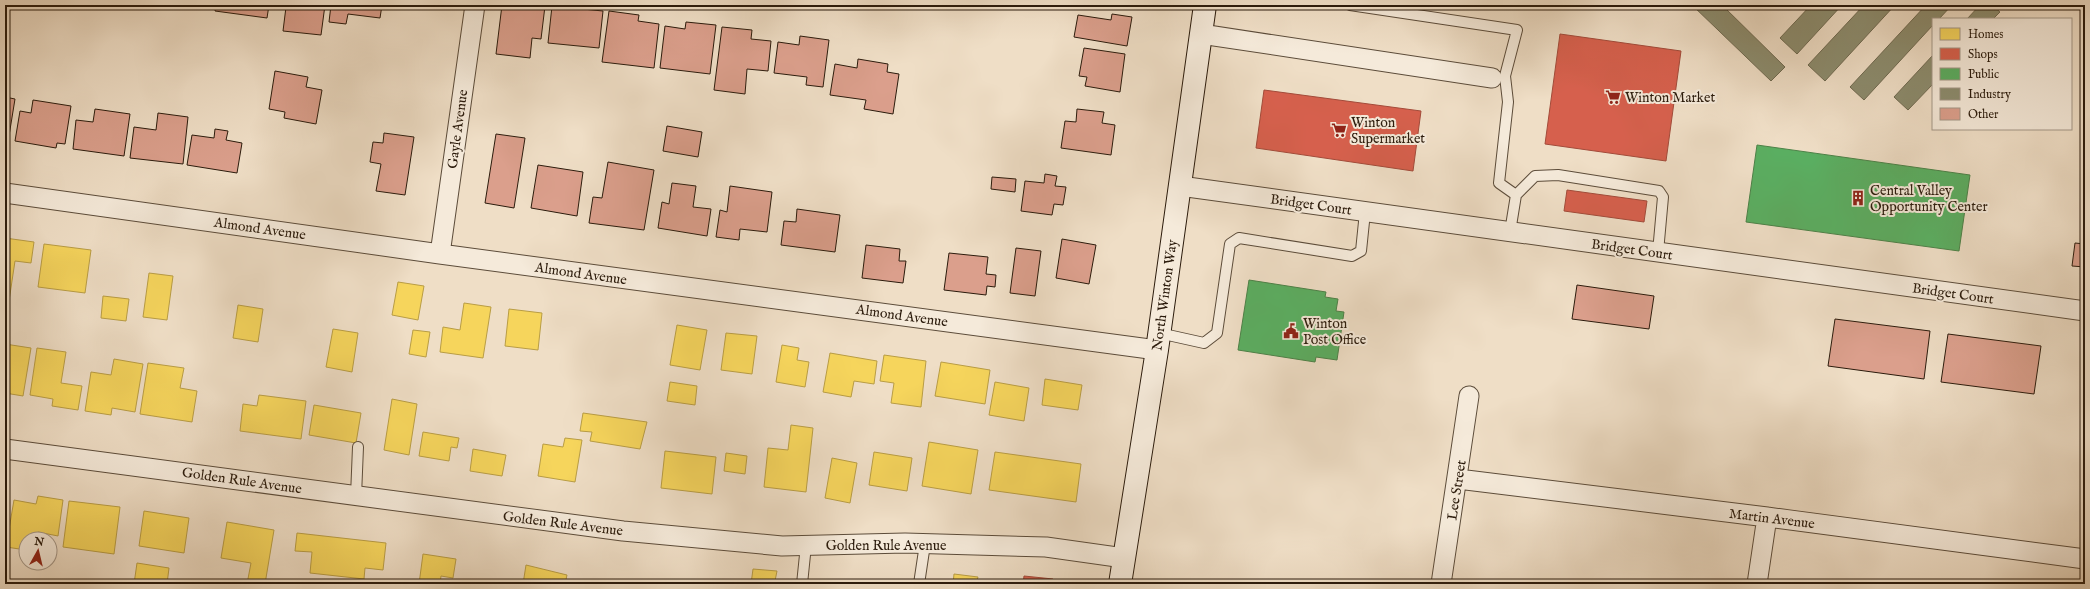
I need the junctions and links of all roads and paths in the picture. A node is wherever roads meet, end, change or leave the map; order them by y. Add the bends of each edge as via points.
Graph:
1 (474, 5) edge
2 (1205, 5) edge
3 (1350, 5) edge
4 (1201, 34) junction
5 (1499, 77) junction
6 (1180, 186) junction
7 (5, 193) edge
8 (1516, 196) junction
9 (1365, 212) junction
10 (1510, 232) junction
11 (1658, 252) junction
12 (440, 254) junction
13 (2085, 311) edge
14 (1158, 341) junction
15 (1470, 396) dead end
16 (358, 447) dead end
17 (5, 449) edge
18 (1458, 479) junction
19 (356, 496) junction
20 (1767, 517) junction
21 (925, 544) junction
22 (806, 545) junction
23 (1124, 558) junction
24 (2085, 560) edge
25 (802, 584) edge
26 (918, 584) edge
27 (1120, 584) edge
28 (1441, 584) edge
29 (1757, 584) edge

1 - 12 street, Gayle Avenue
2 - 4 main road, North Winton Way
3 - 5 lane via 1517,30
4 - 5 street
4 - 6 main road, North Winton Way
5 - 8 lane via 1508,102 1499,183
6 - 9 street, Bridget Court
6 - 14 main road, North Winton Way
7 - 12 street, Almond Avenue
8 - 10 lane
8 - 11 lane via 1535,176 1558,175 1659,191 1663,196
9 - 10 street, Bridget Court
9 - 14 lane via 1361,251 1352,256 1239,238 1230,244 1217,333 1204,343
10 - 11 street, Bridget Court
11 - 13 street, Bridget Court
12 - 14 street, Almond Avenue
14 - 23 main road, North Winton Way
15 - 18 street, Lee Street
16 - 19 lane
17 - 19 street, Golden Rule Avenue
18 - 20 street, Martin Avenue
18 - 28 street, Lee Street
19 - 22 street, Golden Rule Avenue via 623,531 782,546
20 - 24 street, Martin Avenue
20 - 29 street
21 - 22 street, Golden Rule Avenue
21 - 23 street, Golden Rule Avenue via 1046,547
21 - 26 lane
22 - 25 lane
23 - 27 main road, North Winton Way

